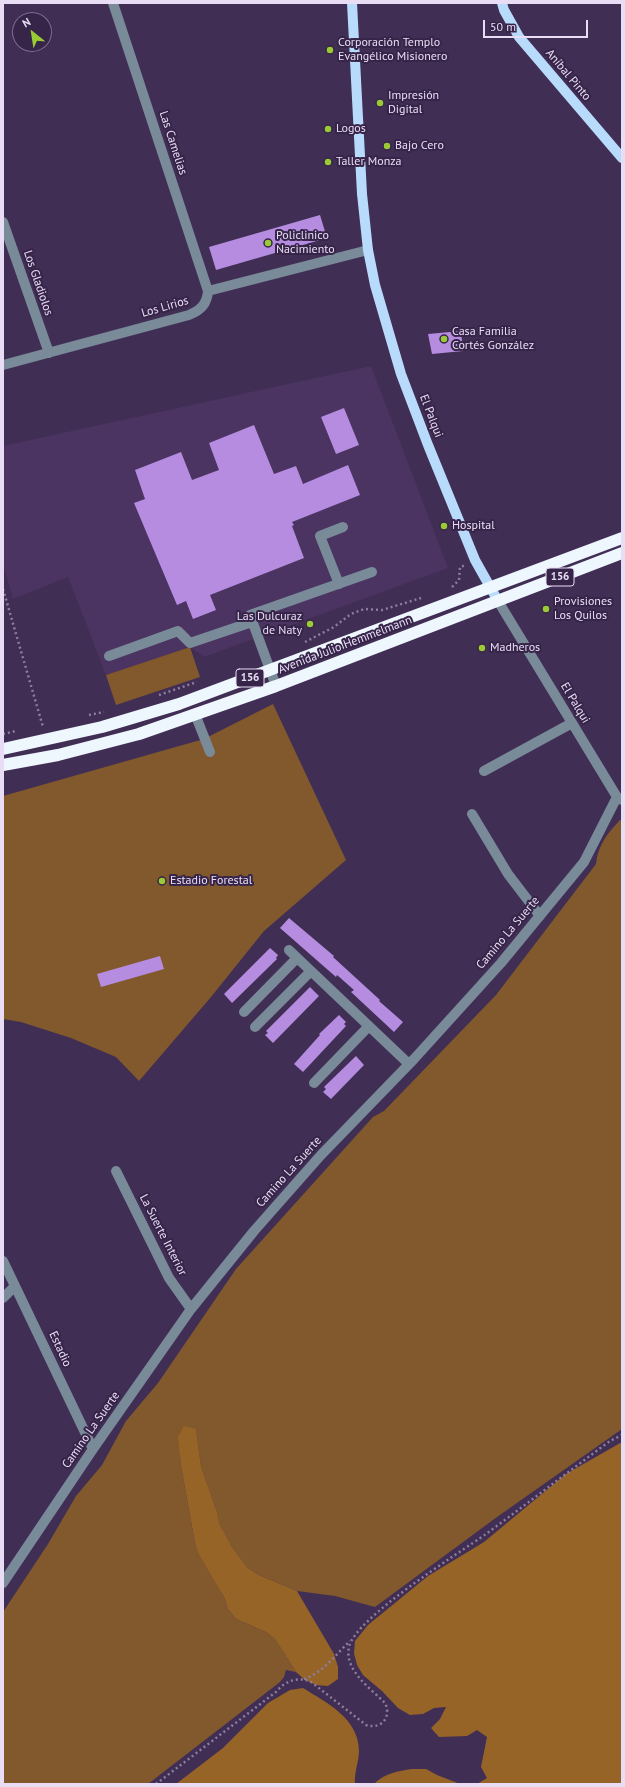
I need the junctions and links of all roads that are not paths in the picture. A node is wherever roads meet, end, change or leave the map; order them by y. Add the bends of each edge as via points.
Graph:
1 (113, 3) edge
2 (352, 3) edge
3 (502, 3) edge
4 (622, 158) edge
5 (3, 222) edge
6 (368, 250) junction
7 (208, 291) junction
8 (49, 353) junction
9 (3, 365) edge
10 (343, 527) dead end
11 (622, 538) edge
12 (622, 553) edge
13 (372, 572) dead end
14 (339, 584) junction
15 (490, 586) junction
16 (498, 601) junction
17 (252, 622) junction
18 (110, 656) dead end
19 (271, 671) junction
20 (276, 686) junction
21 (195, 714) junction
22 (572, 723) junction
23 (3, 749) edge
24 (210, 752) dead end
25 (3, 765) edge
26 (484, 771) dead end
27 (620, 799) edge
28 (472, 814) dead end
29 (540, 916) junction
30 (289, 950) dead end
31 (297, 958) junction
32 (311, 971) junction
33 (244, 1012) dead end
34 (369, 1026) junction
35 (255, 1027) dead end
36 (409, 1064) junction
37 (314, 1084) dead end
38 (116, 1171) dead end
39 (3, 1261) edge
40 (15, 1286) junction
41 (3, 1298) edge
42 (191, 1309) junction
43 (93, 1449) junction
44 (3, 1583) edge

1 - 7 street, Las Camelias
2 - 6 main road, El Palqui via 362,194
3 - 4 main road, Aníbal Pinto via 519,37
5 - 8 street, Los Gladiolos
6 - 7 street
6 - 15 main road, El Palqui via 375,285 401,374 457,518 475,560
7 - 8 street, Los Lirios via 204,306 196,312
8 - 9 street, Los Lirios
10 - 14 street via 320,536
11 - 15 highway, Avenida Julio Hemmelmann / 156
12 - 16 highway, Avenida Julio Hemmelmann / 156
13 - 14 street
14 - 17 street via 250,615
15 - 16 main road, El Palqui
15 - 19 highway, Avenida Julio Hemmelmann / 156
16 - 20 highway, Avenida Julio Hemmelmann / 156
16 - 22 street, El Palqui
17 - 18 street via 190,643 178,631
17 - 19 street
19 - 20 street
19 - 23 highway, Avenida Julio Hemmelmann / 156 via 179,704 102,727
20 - 21 highway, Avenida Julio Hemmelmann / 156
21 - 24 street
21 - 25 highway, Avenida Julio Hemmelmann / 156 via 95,746
22 - 26 street
22 - 27 street, El Palqui
27 - 29 street, Camino La Suerte via 584,862
28 - 29 street via 508,874
29 - 36 street, Camino La Suerte via 496,969
30 - 31 street
31 - 32 street
31 - 33 street
32 - 34 street
32 - 35 street
34 - 36 street
34 - 37 street
36 - 42 street, Camino La Suerte via 321,1155 254,1231
38 - 42 street, La Suerte Interior via 169,1278
39 - 40 street, Estadio
40 - 41 street
40 - 43 street, Estadio
42 - 43 street, Camino La Suerte
43 - 44 street, Camino La Suerte

